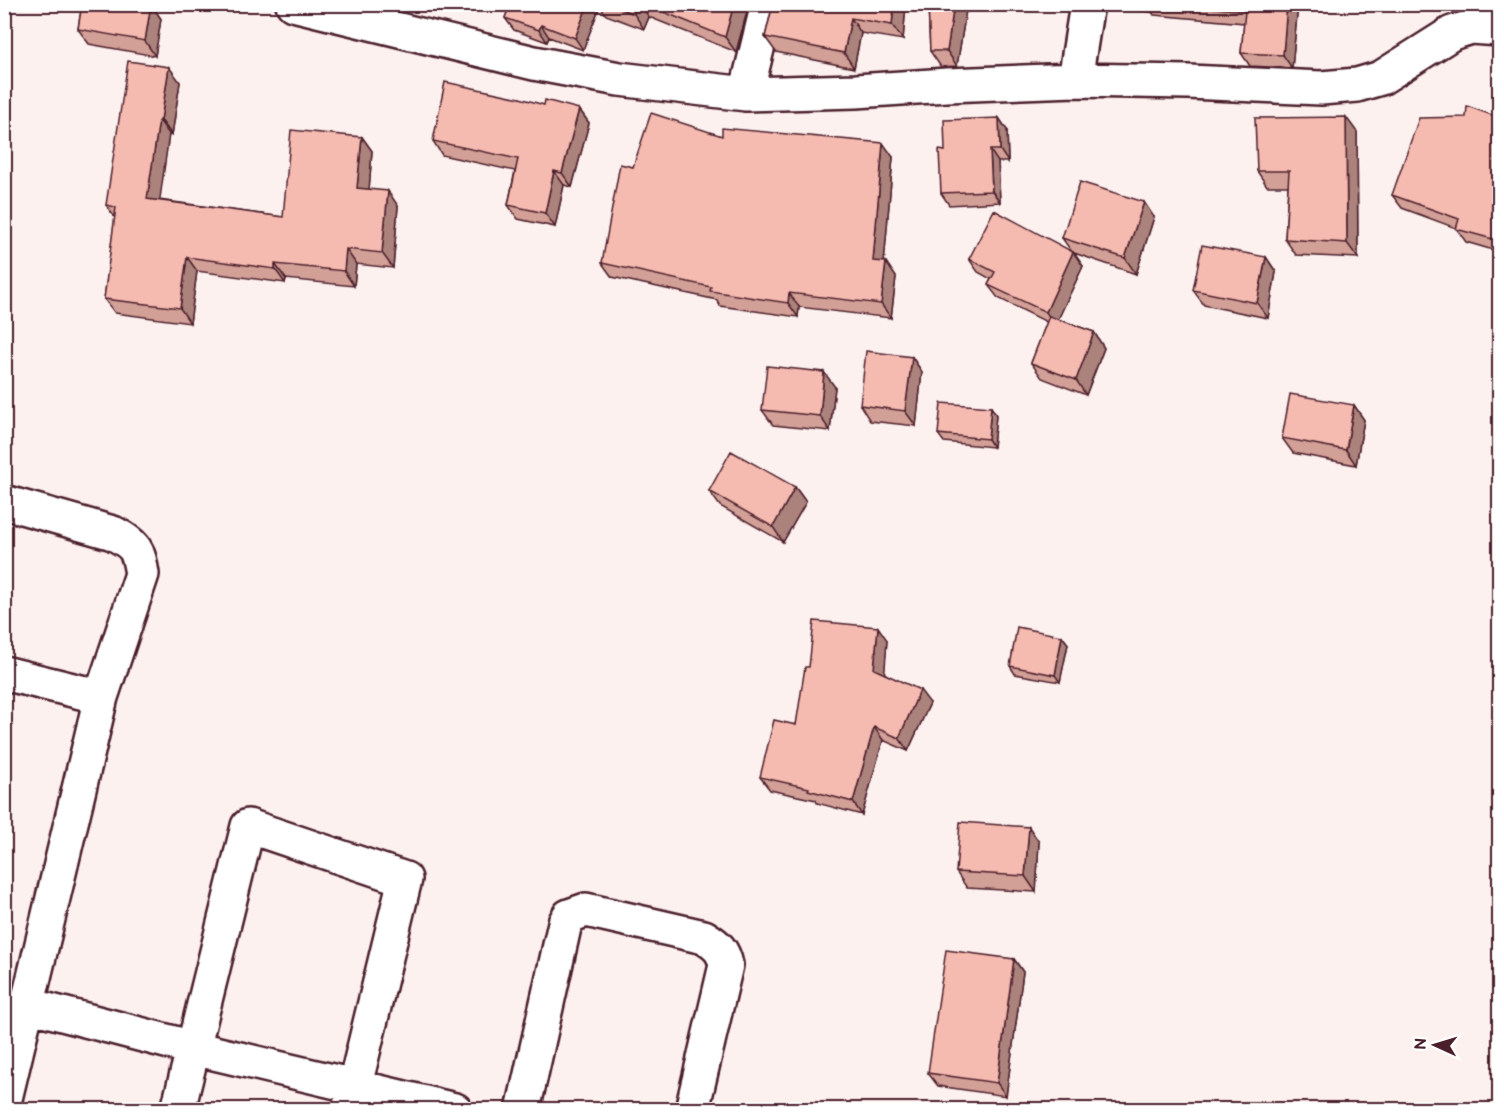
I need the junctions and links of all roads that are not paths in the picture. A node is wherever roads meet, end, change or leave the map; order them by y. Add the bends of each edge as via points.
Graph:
1 (293, 4) edge
2 (768, 4) edge
3 (1088, 4) edge
4 (1500, 29) edge
5 (1075, 80) junction
6 (746, 94) junction
7 (4, 502) edge
8 (4, 673) edge
9 (101, 697) junction
10 (28, 1005) junction
11 (193, 1048) junction
12 (352, 1098) edge
13 (4, 1103) edge
14 (178, 1110) edge
15 (456, 1110) edge
16 (523, 1110) edge
17 (692, 1110) edge

1 - 6 street via 619,80
2 - 6 street
3 - 5 street
4 - 5 street via 1471,27 1452,33 1381,78 1357,85 1321,88
5 - 6 street
7 - 9 street via 113,533 130,542 139,556 142,574
8 - 9 street
9 - 10 street
10 - 11 street
10 - 13 street
11 - 12 street
11 - 12 street via 248,826 405,879
11 - 14 street
12 - 15 street
16 - 17 street via 565,922 569,916 586,910 704,937 724,955 726,965

